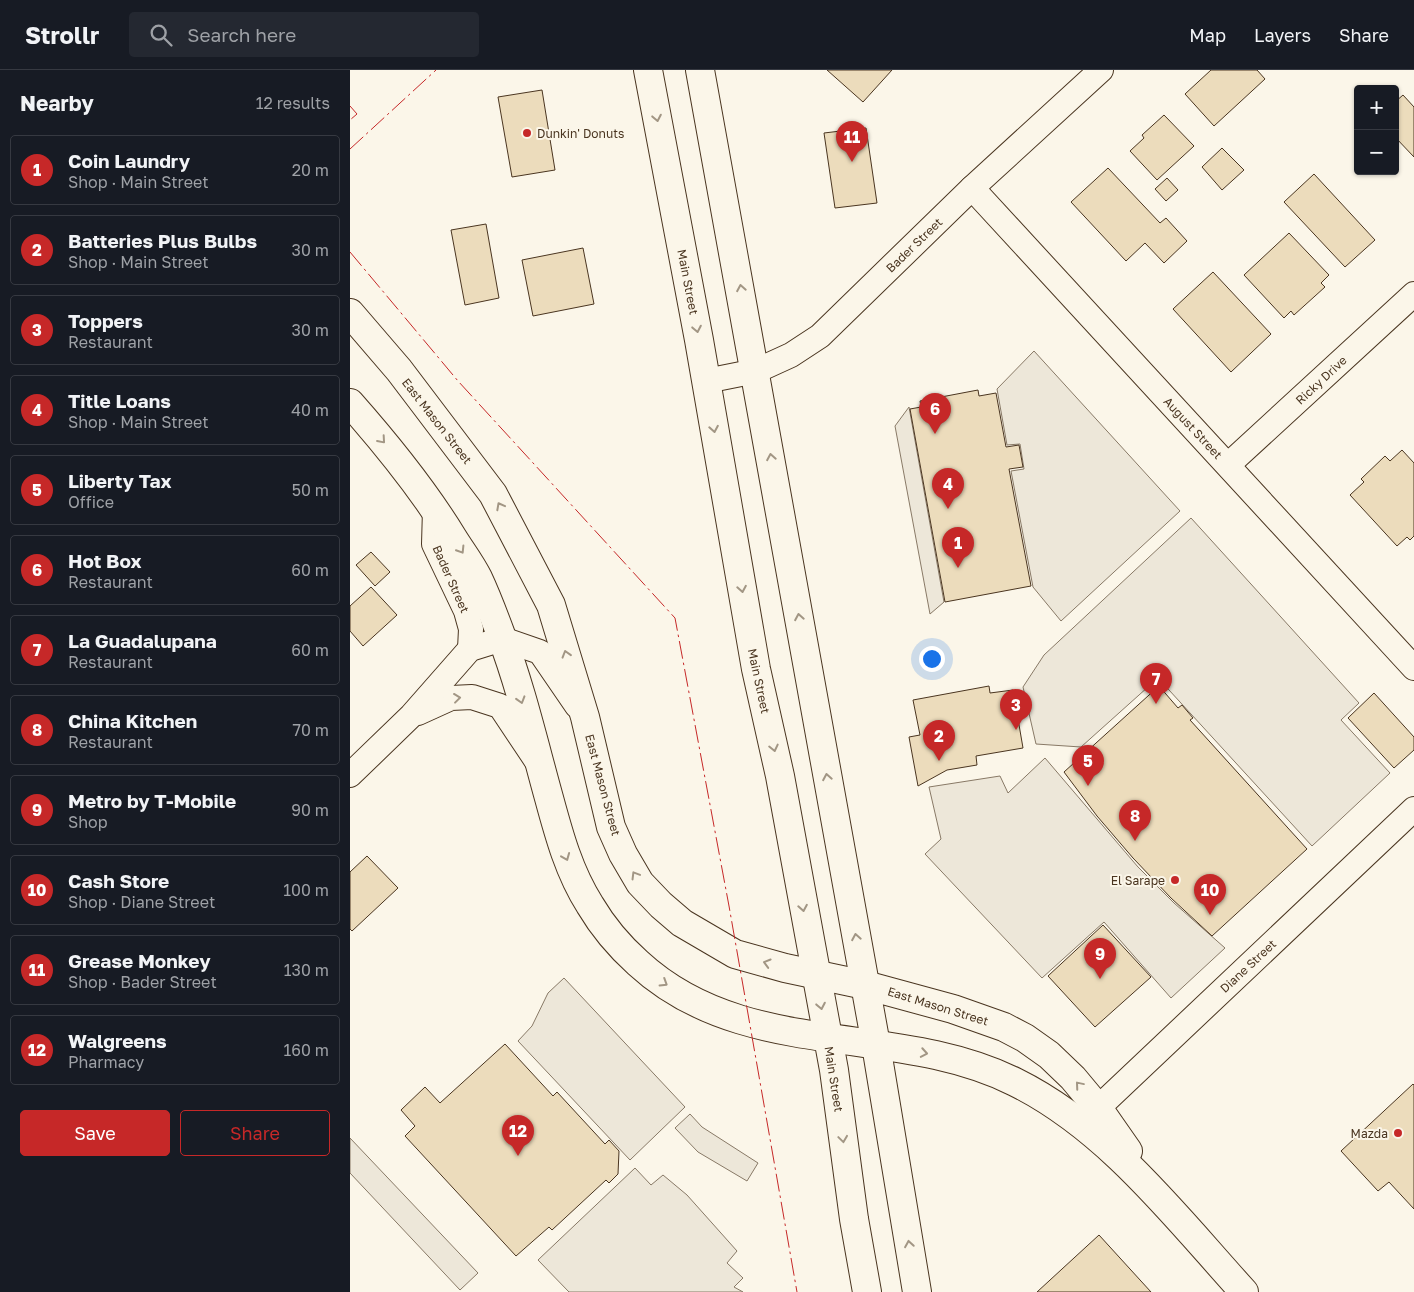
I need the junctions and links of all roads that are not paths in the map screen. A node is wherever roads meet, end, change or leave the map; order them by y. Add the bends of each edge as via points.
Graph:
1 (648, 70) edge
2 (700, 70) edge
3 (1101, 70) edge
4 (972, 188) junction
5 (1414, 294) edge
6 (350, 313) edge
7 (756, 370) junction
8 (706, 381) junction
9 (350, 403) edge
10 (1228, 465) junction
11 (435, 509) junction
12 (502, 639) junction
13 (470, 649) junction
14 (1414, 668) edge
15 (412, 715) junction
16 (585, 717) junction
17 (540, 765) junction
18 (350, 775) edge
19 (1414, 809) edge
20 (815, 974) junction
21 (865, 985) junction
22 (828, 1039) junction
23 (876, 1045) junction
24 (1091, 1117) junction
25 (867, 1292) edge
26 (917, 1292) edge
27 (1244, 1292) edge

1 -> 8 main road, Main Street
7 -> 2 main road
3 - 4 street, Bader Street
4 - 7 street, Bader Street via 820,336 792,355
4 - 10 street, August Street
5 - 10 street, Ricky Drive
16 -> 6 main road, East Mason Street via 551,605 493,494
7 - 8 street, Bader Street
21 -> 7 main road
8 -> 20 main road, Main Street via 756,669 780,776
9 -> 11 main road, East Mason Street via 397,457
10 - 14 street, August Street
11 -> 12 main road, East Mason Street via 477,576
11 - 13 street, Bader Street via 434,544 466,611 471,629
12 - 13 street
12 - 16 street via 540,652
12 -> 17 main road, East Mason Street
13 - 15 street
15 -> 17 street via 452,698 472,696 500,706
15 - 18 street
20 -> 16 main road, East Mason Street via 735,954 682,923 640,883 611,827
17 -> 22 main road, East Mason Street via 572,870 590,905 623,949 659,981 713,1010 748,1022
19 - 24 street, Diane Street
20 - 21 main road, East Mason Street
20 -> 22 main road, Main Street
21 - 23 main road
24 -> 21 main road, East Mason Street via 1073,1078 1025,1038 953,1009
22 - 23 main road, East Mason Street
22 -> 25 main road, Main Street
23 -> 24 main road, East Mason Street via 939,1056 986,1070
26 -> 23 main road
24 - 27 main road, East Mason Street

